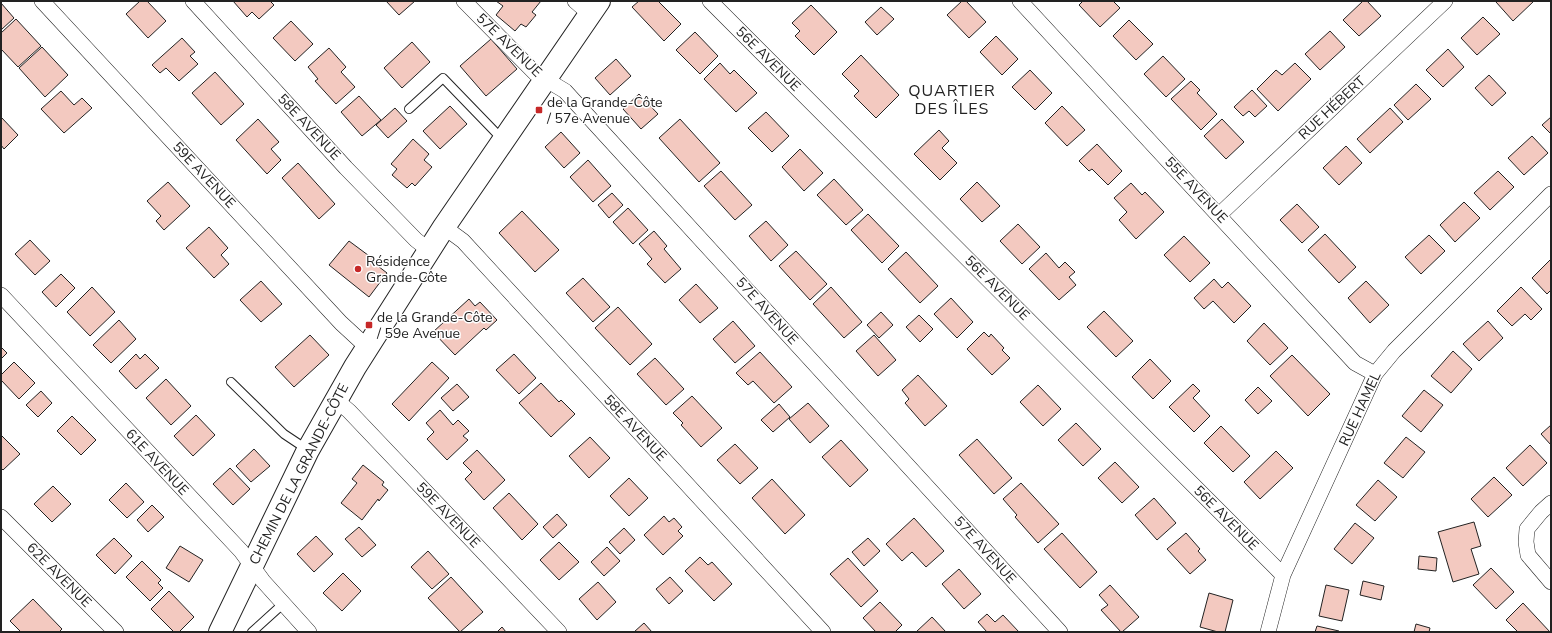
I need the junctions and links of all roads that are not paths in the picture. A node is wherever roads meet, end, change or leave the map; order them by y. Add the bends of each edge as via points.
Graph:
1 (42, 1) edge
2 (193, 1) edge
3 (464, 1) edge
4 (710, 1) edge
5 (1020, 1) edge
6 (1445, 1) edge
7 (588, 5) edge
8 (545, 79) junction
9 (410, 109) dead end
10 (503, 139) junction
11 (1549, 199) edge
12 (1219, 215) junction
13 (444, 227) junction
14 (429, 250) junction
15 (1, 295) edge
16 (368, 347) junction
17 (1375, 374) junction
18 (231, 382) dead end
19 (336, 400) junction
20 (308, 450) junction
21 (1551, 503) edge
22 (1, 518) edge
23 (252, 566) junction
24 (1283, 575) junction
25 (1551, 582) edge
26 (284, 604) junction
27 (222, 631) edge
28 (116, 632) edge
29 (252, 632) edge
30 (310, 632) edge
31 (559, 632) edge
32 (823, 632) edge
33 (1060, 632) edge
34 (1268, 632) edge

1 - 16 street, 59E AVENUE via 341,323
2 - 14 street, 58E AVENUE via 346,168 416,240
3 - 8 street, 57E AVENUE via 531,69
4 - 24 street, 56E AVENUE
5 - 12 street, 55E AVENUE
6 - 12 street, RUE HÉBERT
7 - 8 main road, CHEMIN DE LA GRANDE-CÔTE
8 - 10 main road, CHEMIN DE LA GRANDE-CÔTE
8 - 33 street, 57E AVENUE via 565,91
9 - 10 lane via 443,78
10 - 13 main road, CHEMIN DE LA GRANDE-CÔTE
11 - 17 street, RUE HAMEL via 1390,355
12 - 17 street, 55E AVENUE via 1355,363
13 - 14 main road, CHEMIN DE LA GRANDE-CÔTE
13 - 32 street, 58E AVENUE via 462,241
14 - 16 main road, CHEMIN DE LA GRANDE-CÔTE
15 - 23 street, 61E AVENUE
16 - 19 main road, CHEMIN DE LA GRANDE-CÔTE
17 - 24 street, RUE HAMEL
18 - 20 lane via 284,434
19 - 20 main road, CHEMIN DE LA GRANDE-CÔTE
19 - 31 street, 59E AVENUE via 349,410
20 - 23 main road, CHEMIN DE LA GRANDE-CÔTE
21 - 25 street via 1527,529 1526,542 1528,555
22 - 28 street, 62E AVENUE
23 - 26 street, 61E AVENUE
23 - 27 main road, CHEMIN DE LA GRANDE-CÔTE
24 - 34 street, RUE HAMEL
26 - 29 lane
26 - 30 street, 61E AVENUE

